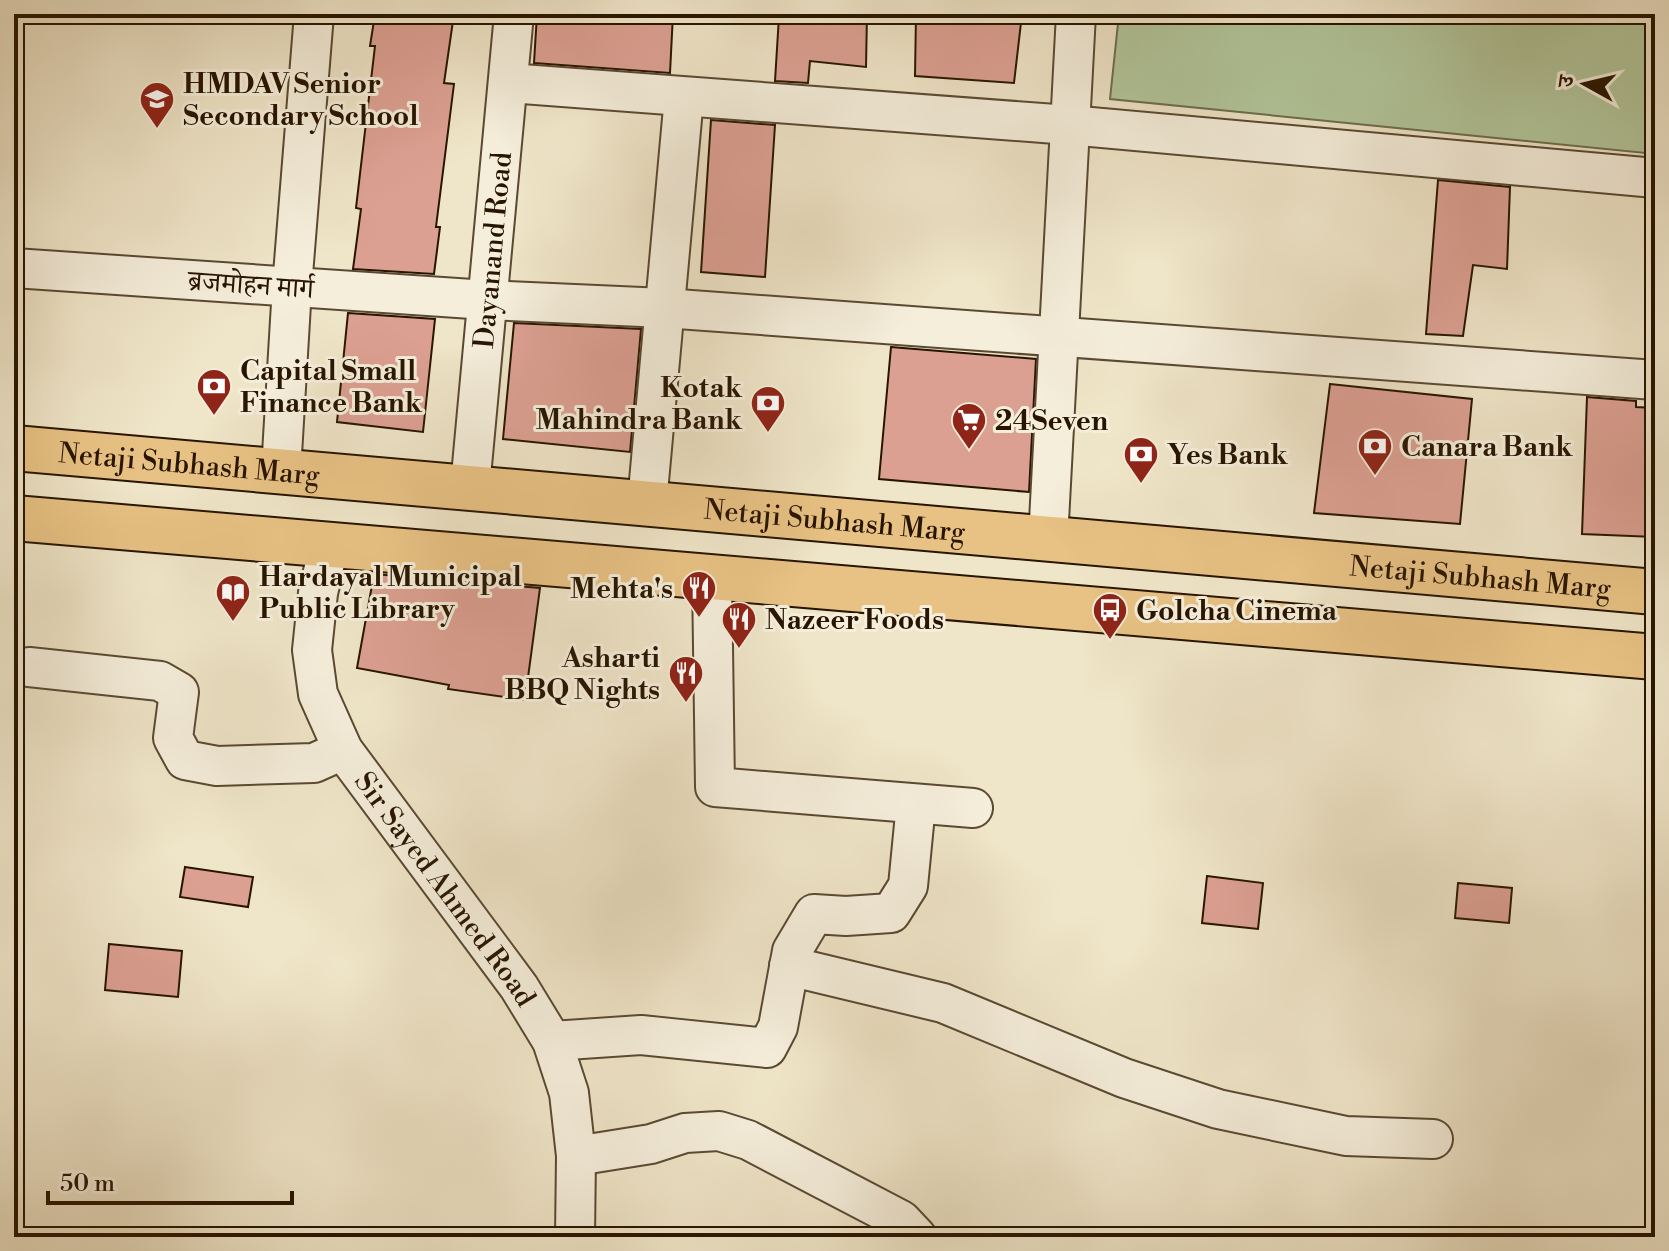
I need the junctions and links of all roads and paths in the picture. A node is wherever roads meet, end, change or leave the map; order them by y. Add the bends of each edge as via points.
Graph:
1 (314, 14) edge
2 (514, 14) edge
3 (1076, 14) edge
4 (508, 83) junction
5 (684, 97) junction
6 (1069, 125) junction
7 (1655, 178) edge
8 (14, 268) edge
9 (292, 287) junction
10 (487, 300) junction
11 (664, 308) junction
12 (1057, 338) junction
13 (1655, 380) edge
14 (14, 448) edge
15 (281, 471) junction
16 (470, 487) junction
17 (647, 503) junction
18 (14, 518) edge
19 (1048, 540) junction
20 (329, 546) junction
21 (712, 577) junction
22 (1655, 592) edge
23 (1655, 657) edge
24 (29, 667) dead end
25 (343, 750) junction
26 (916, 804) junction
27 (973, 808) dead end
28 (789, 966) junction
29 (552, 1041) junction
30 (1433, 1139) dead end
31 (576, 1156) junction
32 (575, 1237) edge
33 (917, 1237) edge

1 - 9 street
2 - 4 street, Dayanand Road
3 - 6 street
4 - 5 street
4 - 10 street, Dayanand Road
5 - 6 street
5 - 11 street
6 - 7 street
6 - 12 street
8 - 9 street, ब्रजमोहन मार्ग
9 - 10 street, ब्रजमोहन मार्ग
9 - 15 street
10 - 11 street, ब्रजमोहन मार्ग
10 - 16 street, Dayanand Road
11 - 12 street, ब्रजमोहन मार्ग
11 - 17 street
12 - 13 street, ब्रजमोहन मार्ग
12 - 19 street
14 - 15 main road, Netaji Subhash Marg
15 - 16 main road, Netaji Subhash Marg
16 - 17 main road, Netaji Subhash Marg
17 - 19 main road, Netaji Subhash Marg
18 - 20 main road
19 - 22 main road, Netaji Subhash Marg
20 - 21 main road
20 - 25 street, Sir Sayed Ahmed Road via 312,650 318,694
21 - 23 main road
21 - 26 street via 715,787
24 - 25 street via 160,681 179,692 173,738 185,760 217,766 314,763
25 - 29 street, Sir Sayed Ahmed Road via 519,987
26 - 27 street
26 - 28 street via 908,886 891,913 814,914
28 - 29 street via 778,1027 767,1048 641,1035
28 - 30 street via 943,1003 1124,1078 1218,1109 1346,1136
29 - 31 street, Sir Sayed Ahmed Road via 569,1093
31 - 32 street, Sir Sayed Ahmed Road
31 - 33 street via 719,1131 748,1140 887,1212

